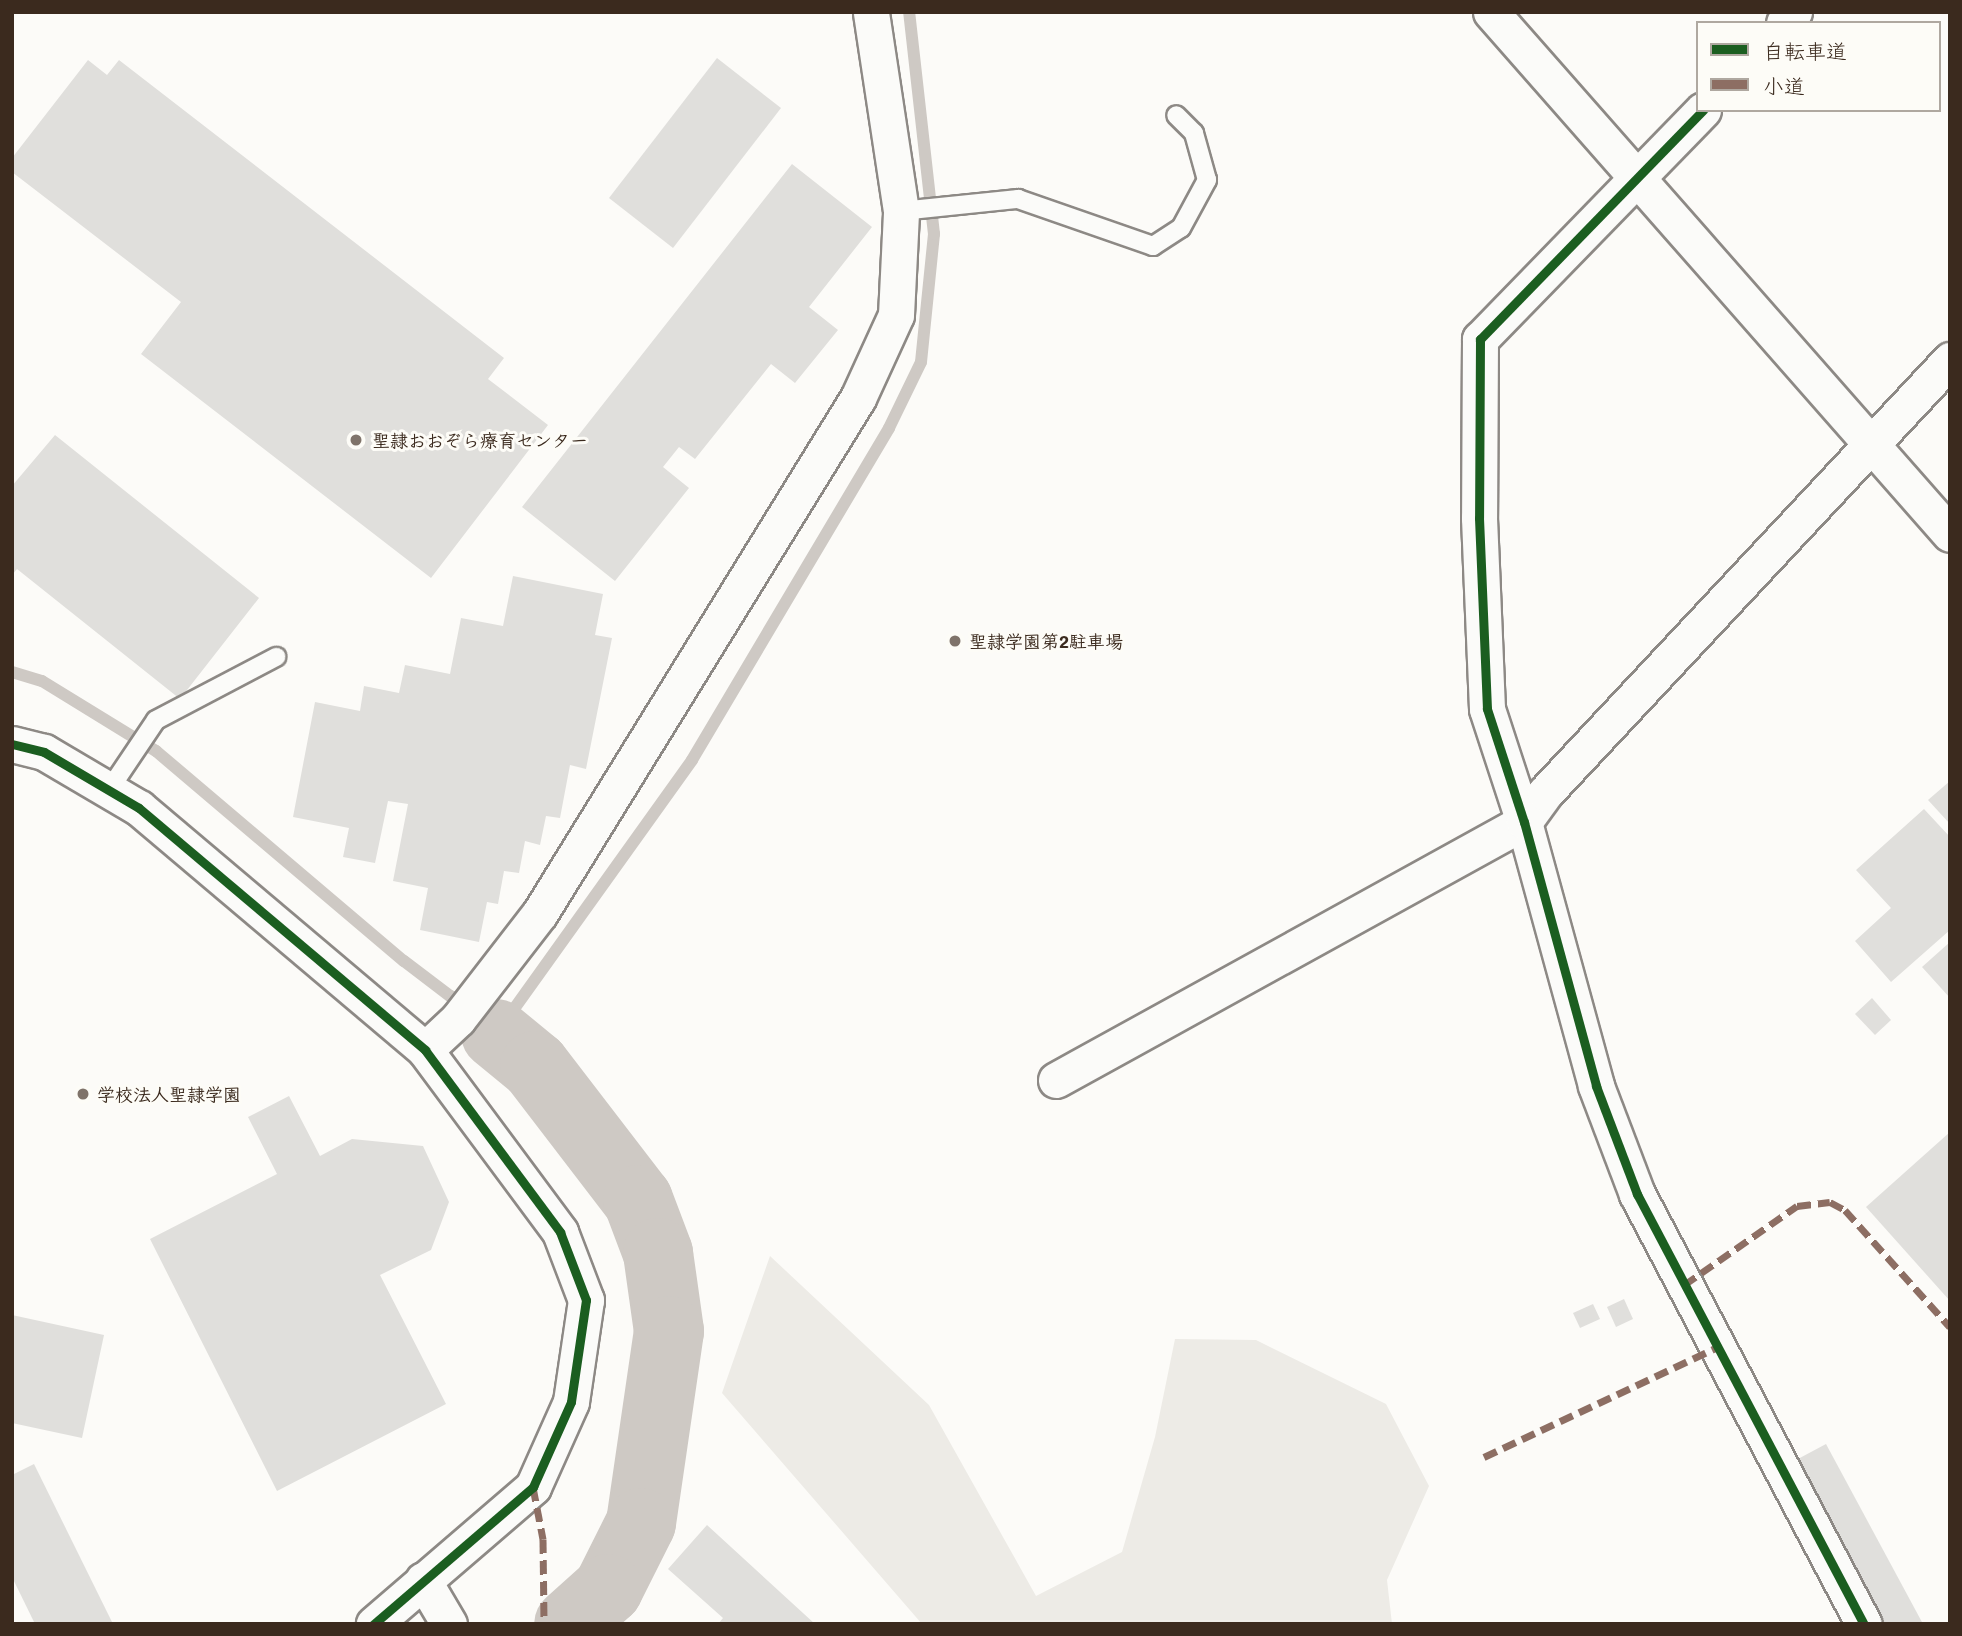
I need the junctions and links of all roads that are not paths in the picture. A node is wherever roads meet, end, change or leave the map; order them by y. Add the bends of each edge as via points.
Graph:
1 (871, 12) edge
2 (1491, 12) edge
3 (1701, 112) edge
4 (1176, 115) dead end
5 (1638, 180) junction
6 (903, 211) junction
7 (1950, 360) edge
8 (1872, 446) junction
9 (1950, 534) edge
10 (275, 657) dead end
11 (12, 744) edge
12 (116, 778) junction
13 (1524, 822) junction
14 (425, 1050) junction
15 (1056, 1080) dead end
16 (423, 1580) junction
17 (374, 1624) edge
18 (449, 1624) edge
19 (1864, 1624) edge

1 - 6 street
2 - 5 street
3 - 5 street
4 - 6 lane via 1194,133 1207,180 1181,228 1153,246 1018,199
5 - 8 street
5 - 13 street via 1480,338 1479,518 1487,709
6 - 14 street via 896,315 858,398 540,913 458,1018
7 - 8 street
8 - 9 street
8 - 13 street via 1545,793
10 - 12 lane via 156,720
11 - 12 street
12 - 14 street via 139,808
13 - 15 street
13 - 19 street via 1596,1086 1637,1194
14 - 16 street via 560,1232 586,1300 571,1402 533,1487
16 - 17 street
16 - 18 street

